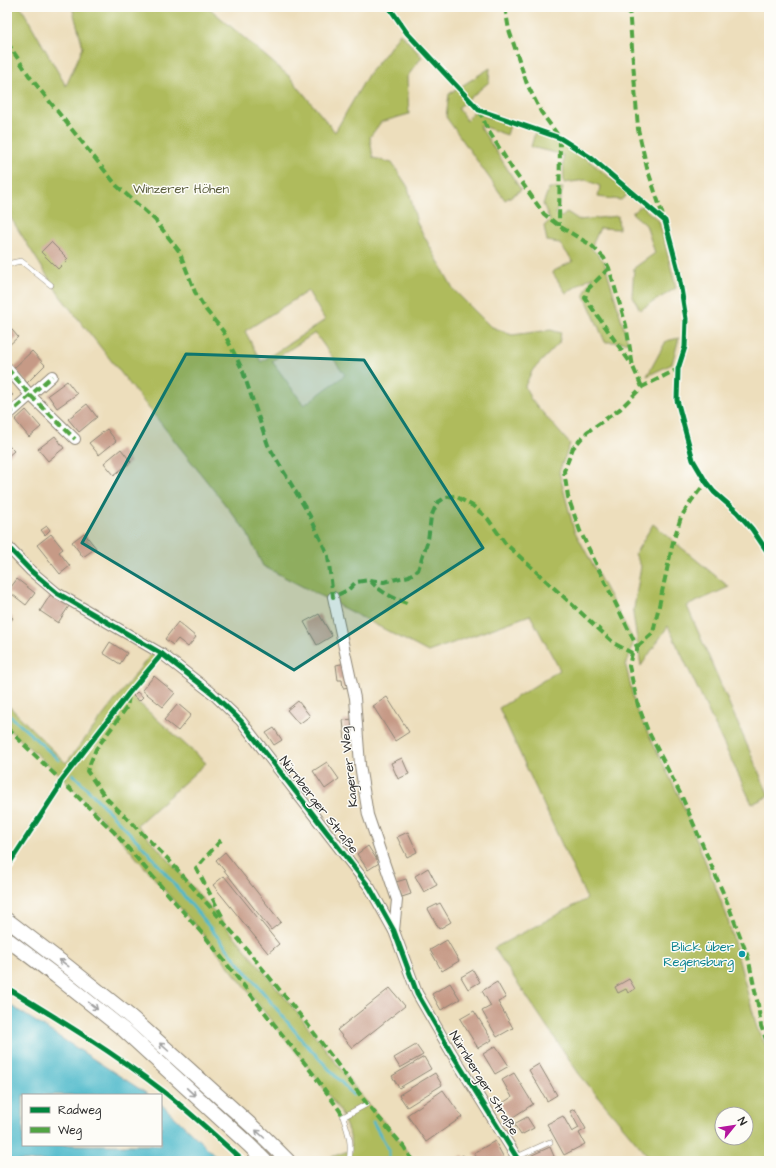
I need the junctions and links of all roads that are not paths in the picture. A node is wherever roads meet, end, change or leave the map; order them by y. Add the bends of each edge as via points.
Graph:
1 (7, 264) edge
2 (51, 285) dead end
3 (7, 368) edge
4 (52, 376) dead end
5 (31, 396) junction
6 (7, 416) edge
7 (75, 439) dead end
8 (7, 546) edge
9 (334, 597) dead end
10 (7, 920) edge
11 (394, 931) junction
12 (7, 940) edge
13 (367, 1104) dead end
14 (550, 1142) dead end
15 (518, 1159) edge
16 (265, 1161) edge
17 (288, 1161) edge
18 (349, 1161) edge

1 - 2 lane via 21,261
3 - 5 street
4 - 5 street
5 - 6 street
5 - 7 street
8 - 11 street, Nürnberger Straße via 57,593 162,654 212,693 246,727 370,888
9 - 11 street, Kagerer Weg via 355,698 360,766 368,815 397,900
17 -> 10 main road via 132,1018
11 - 15 street, Nürnberger Straße via 418,993 451,1052
12 -> 16 main road via 124,1030
13 - 18 lane via 343,1117 350,1136
14 - 15 lane

